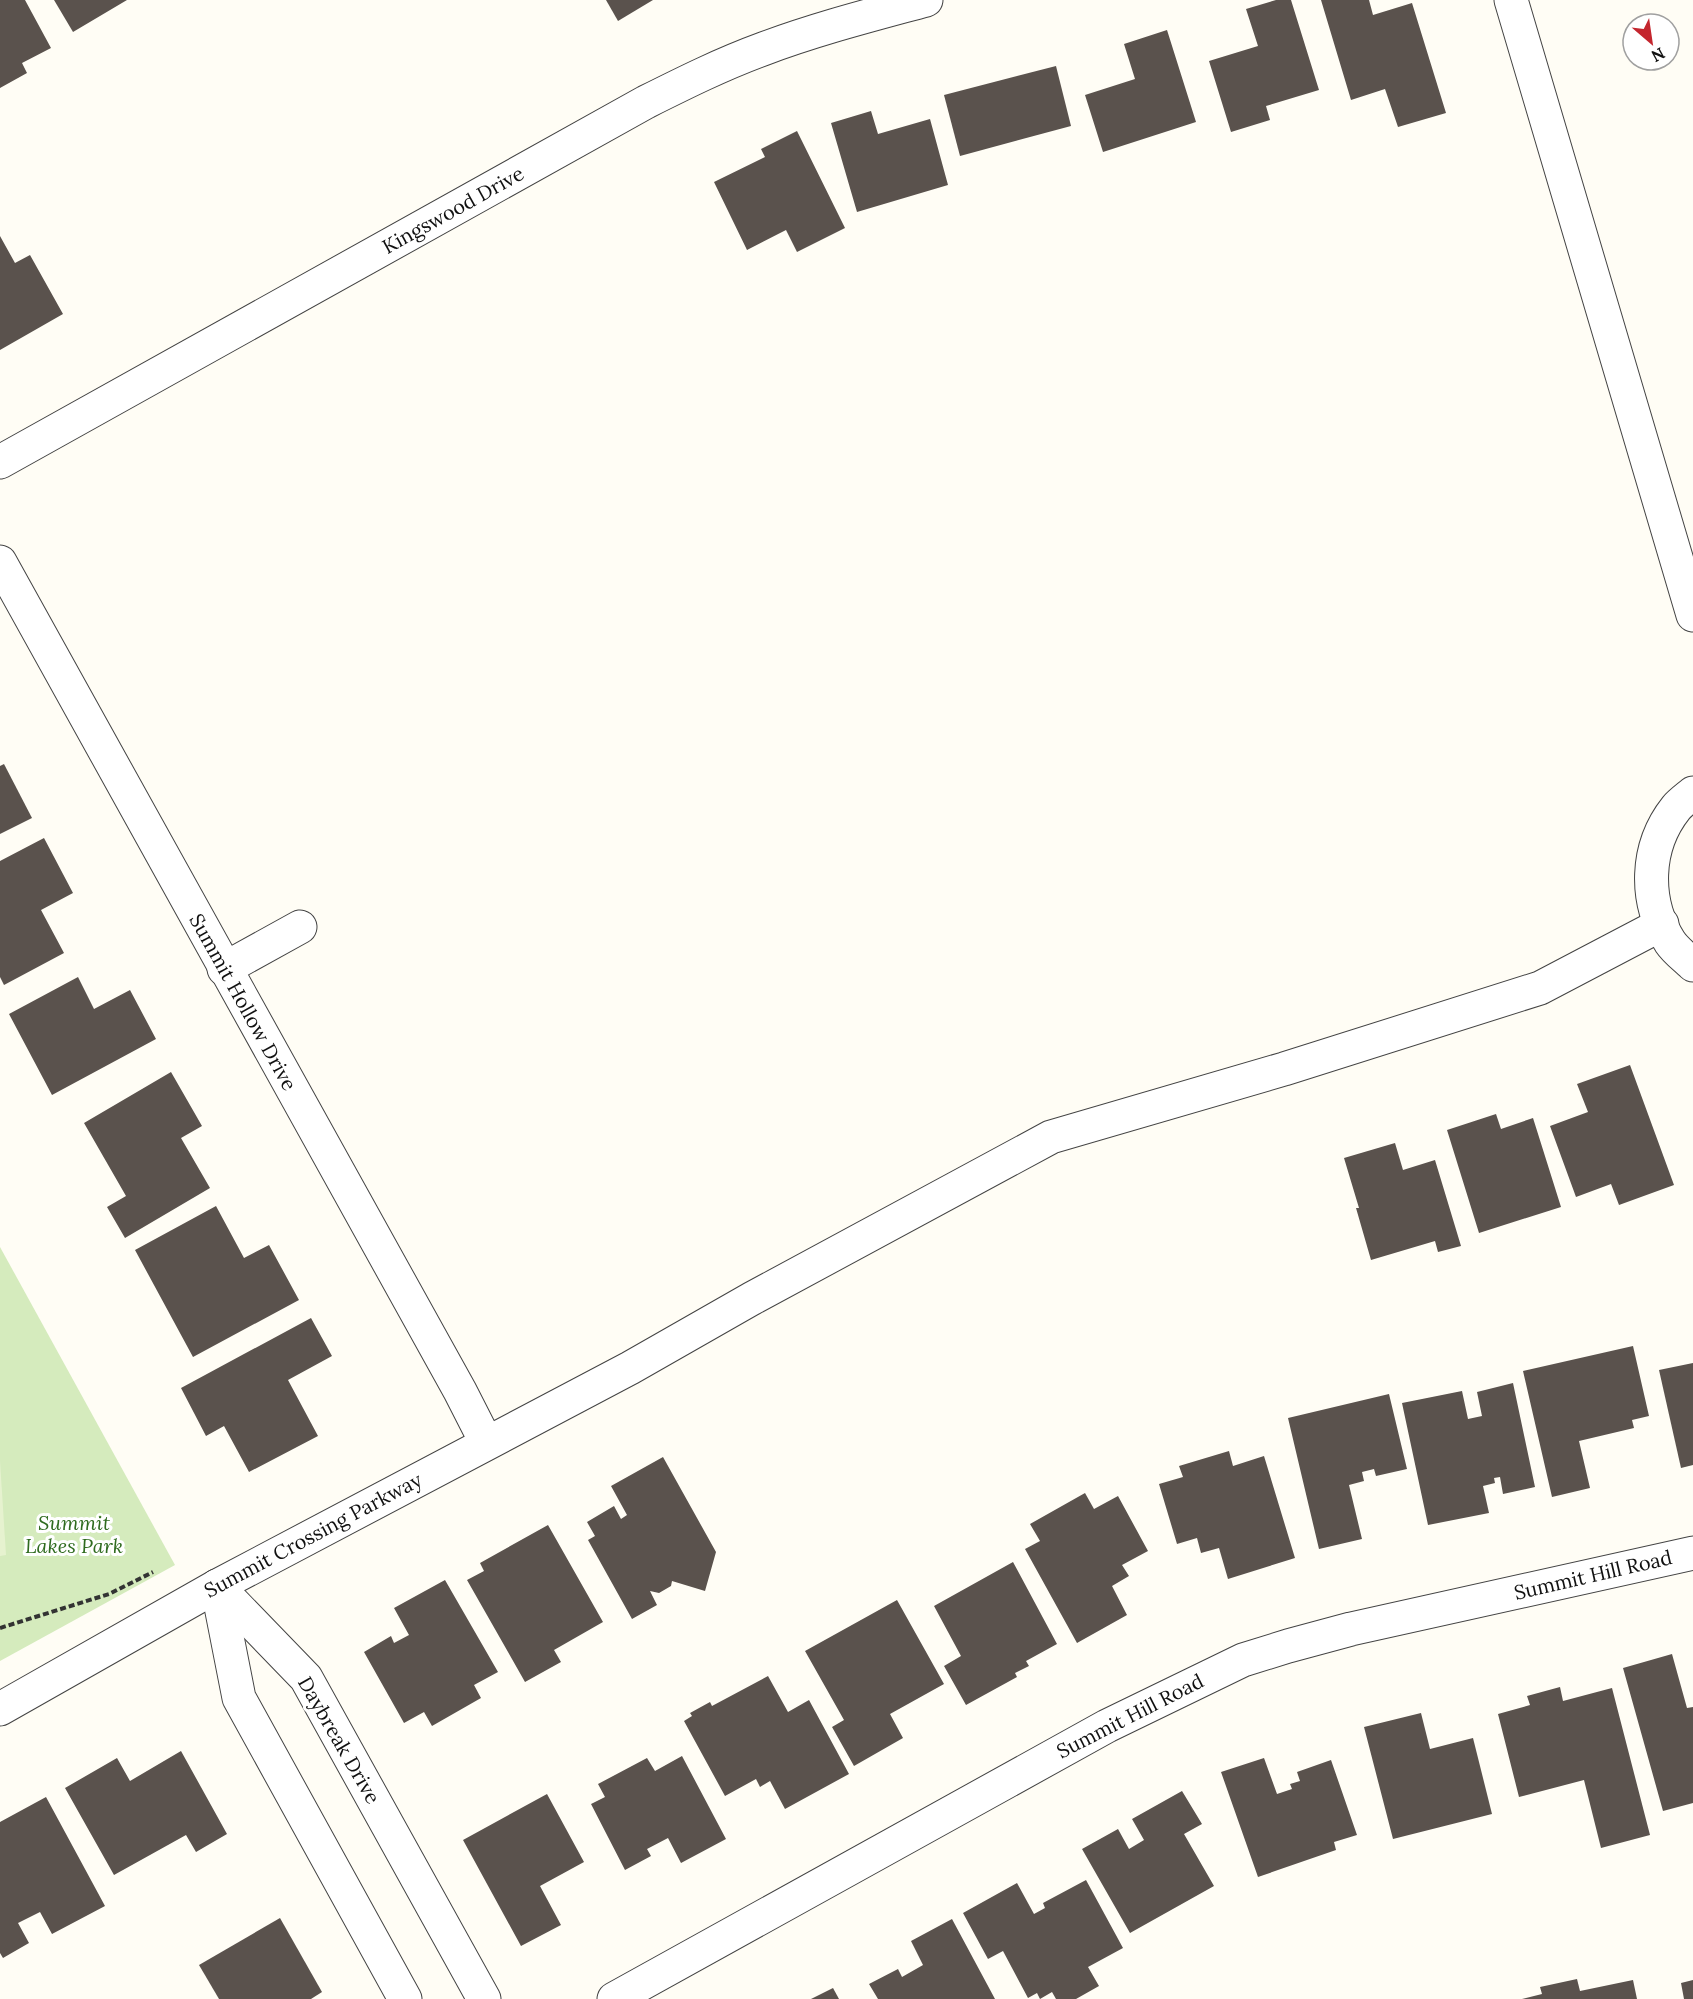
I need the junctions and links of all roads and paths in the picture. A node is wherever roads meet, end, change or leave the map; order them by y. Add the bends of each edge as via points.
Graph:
1 (926, 0) edge
2 (1511, 0) edge
3 (0, 462) edge
4 (0, 562) edge
5 (1693, 615) edge
6 (1693, 793) edge
7 (1662, 924) junction
8 (300, 927) dead end
9 (1693, 965) edge
10 (224, 969) junction
11 (486, 1442) junction
12 (1693, 1553) edge
13 (153, 1572) dead end
14 (217, 1586) junction
15 (0, 1628) edge
16 (0, 1709) edge
17 (405, 1999) edge
18 (484, 1999) edge
19 (614, 1999) edge

1 - 3 street, Kingswood Drive via 764,49 709,71
2 - 5 street
4 - 10 street, Summit Hollow Drive
6 - 7 street via 1676,808 1658,839 1650,875 1655,912
7 - 9 street via 1671,944
7 - 11 street, Summit Crossing Parkway via 1540,988 1284,1070 1051,1137 630,1368
8 - 10 street
10 - 11 street, Summit Hollow Drive
11 - 14 street, Summit Crossing Parkway
12 - 19 street, Summit Hill Road via 1351,1629 1243,1660 1107,1726
13 - 15 path via 109,1594
14 - 16 street, Summit Crossing Parkway
14 - 17 street via 239,1698
14 - 18 street, Daybreak Drive via 306,1677

